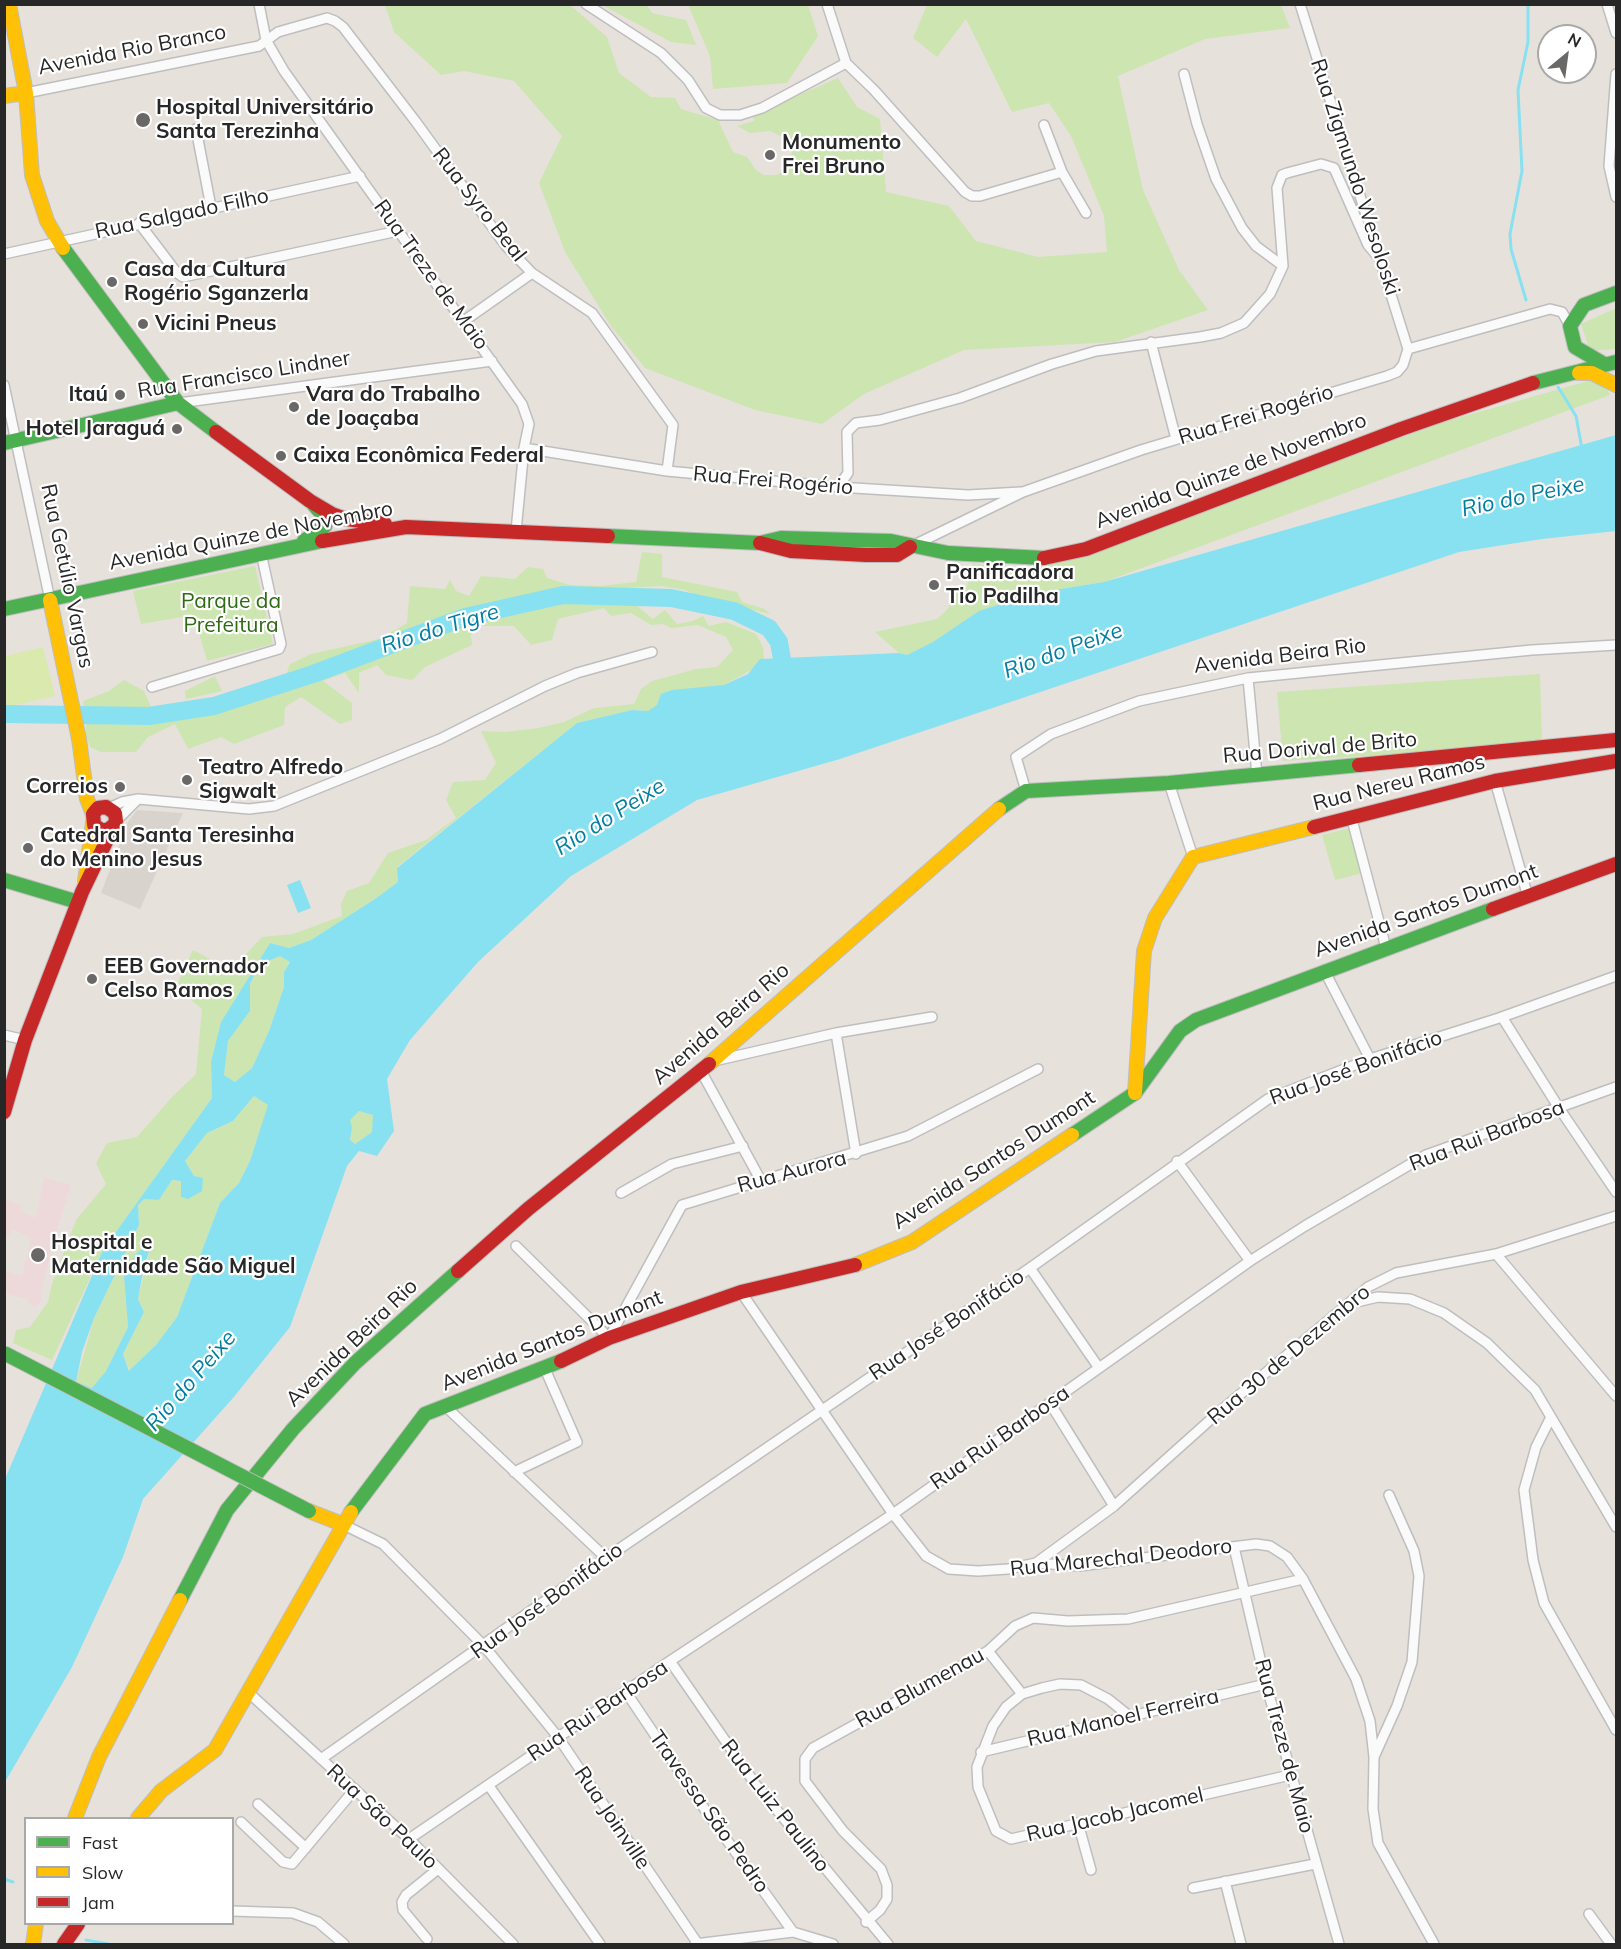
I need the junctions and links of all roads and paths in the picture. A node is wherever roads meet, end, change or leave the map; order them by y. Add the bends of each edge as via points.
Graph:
1 (9, 4) edge
2 (259, 4) edge
3 (586, 4) edge
4 (827, 4) edge
5 (1300, 4) edge
6 (1607, 4) edge
7 (1617, 33) edge
8 (266, 40) junction
9 (846, 63) junction
10 (1184, 74) dead end
11 (1617, 74) edge
12 (26, 93) junction
13 (4, 96) edge
14 (1044, 125) dead end
15 (196, 129) dead end
16 (1062, 172) junction
17 (360, 176) junction
18 (1617, 197) edge
19 (211, 207) junction
20 (1086, 213) dead end
21 (139, 223) junction
22 (398, 231) junction
23 (59, 242) junction
24 (4, 254) edge
25 (1384, 264) junction
26 (1283, 266) junction
27 (532, 273) junction
28 (1617, 293) edge
29 (464, 321) junction
30 (1570, 326) junction
31 (1152, 342) junction
32 (1575, 347) junction
33 (1408, 349) junction
34 (492, 361) junction
35 (1610, 363) edge
36 (1558, 374) junction
37 (1617, 377) edge
38 (4, 385) edge
39 (1617, 385) edge
40 (178, 403) junction
41 (1176, 439) junction
42 (10, 441) edge
43 (524, 448) junction
44 (667, 471) junction
45 (838, 487) junction
46 (1023, 492) junction
47 (310, 501) junction
48 (346, 519) junction
49 (406, 527) junction
50 (516, 531) junction
51 (337, 538) junction
52 (825, 539) junction
53 (858, 541) junction
54 (760, 543) junction
55 (296, 545) junction
56 (910, 547) junction
57 (818, 552) junction
58 (261, 553) junction
59 (866, 555) junction
60 (50, 600) junction
61 (4, 609) edge
62 (1617, 645) edge
63 (652, 652) dead end
64 (1248, 678) junction
65 (152, 687) dead end
66 (1617, 740) edge
67 (1617, 761) edge
68 (1257, 775) junction
69 (1495, 782) junction
70 (1169, 783) junction
71 (1026, 791) junction
72 (138, 799) junction
73 (100, 813) junction
74 (1351, 816) junction
75 (115, 823) junction
76 (1193, 857) junction
77 (1617, 864) edge
78 (4, 880) edge
79 (85, 886) junction
80 (1528, 897) junction
81 (78, 902) junction
82 (1386, 948) junction
83 (1324, 970) junction
84 (1617, 976) edge
85 (933, 1017) dead end
86 (1502, 1017) junction
87 (836, 1033) junction
88 (4, 1035) edge
89 (25, 1040) junction
90 (1136, 1048) junction
91 (1165, 1052) junction
92 (1370, 1059) junction
93 (707, 1066) junction
94 (1038, 1069) dead end
95 (1617, 1088) edge
96 (1135, 1092) junction
97 (1559, 1108) junction
98 (4, 1112) edge
99 (742, 1146) junction
100 (856, 1154) junction
101 (1177, 1161) junction
102 (760, 1179) junction
103 (1617, 1192) edge
104 (621, 1193) dead end
105 (1617, 1216) edge
106 (516, 1245) dead end
107 (1496, 1254) junction
108 (1250, 1261) junction
109 (1030, 1269) junction
110 (741, 1292) junction
111 (1350, 1303) junction
112 (609, 1338) junction
113 (4, 1353) edge
114 (1099, 1368) junction
115 (545, 1369) junction
116 (1617, 1396) edge
117 (1050, 1403) junction
118 (445, 1406) junction
119 (824, 1410) junction
120 (1551, 1417) junction
121 (514, 1472) junction
122 (1389, 1494) dead end
123 (1114, 1506) junction
124 (893, 1514) junction
125 (342, 1524) junction
126 (1617, 1527) edge
127 (1234, 1547) junction
128 (606, 1558) junction
129 (1036, 1563) junction
130 (1303, 1579) junction
131 (1246, 1594) junction
132 (484, 1646) junction
133 (988, 1652) junction
134 (670, 1661) junction
135 (1266, 1684) junction
136 (626, 1692) junction
137 (249, 1693) junction
138 (1022, 1694) junction
139 (1128, 1716) junction
140 (1617, 1730) edge
141 (558, 1737) junction
142 (981, 1752) junction
143 (1374, 1757) junction
144 (321, 1759) junction
145 (1290, 1775) junction
146 (489, 1786) junction
147 (355, 1789) junction
148 (258, 1803) dead end
149 (75, 1817) edge
150 (139, 1817) edge
151 (241, 1822) dead end
152 (1078, 1823) junction
153 (409, 1839) junction
154 (306, 1848) junction
155 (1315, 1864) junction
156 (438, 1869) junction
157 (1091, 1870) dead end
158 (1225, 1881) junction
159 (1193, 1888) dead end
160 (234, 1911) edge
161 (1588, 1914) dead end
162 (866, 1922) junction
163 (36, 1925) edge
164 (77, 1925) edge
165 (793, 1932) junction
166 (427, 1939) dead end
167 (33, 1944) edge
168 (64, 1944) edge
169 (344, 1944) edge
170 (513, 1944) edge
171 (600, 1944) edge
172 (697, 1944) edge
173 (833, 1944) edge
174 (888, 1944) edge
175 (1241, 1944) edge
176 (1339, 1944) edge
177 (1434, 1944) edge
178 (1611, 1944) edge

1 - 12 street
2 - 8 street, Rua Treze de Maio
3 - 9 street via 661,53 687,80 706,108 720,115 740,115 762,108
4 - 9 street
5 - 25 street, Rua Zigmundo Wesoloski
6 - 7 street
8 - 12 street, Avenida Rio Branco via 259,46
8 - 17 street, Rua Treze de Maio
8 - 27 street, Rua Syro Beal via 278,32 327,18 343,27 506,246
9 - 16 street via 972,196
10 - 26 street via 1221,189 1256,246
11 - 18 street via 1609,166
12 - 13 street, Avenida Rio Branco
12 - 23 street via 32,175 47,221
14 - 16 street
15 - 19 street
16 - 20 street
17 - 19 street, Rua Salgado Filho
17 - 22 street, Rua Treze de Maio
19 - 21 street, Rua Salgado Filho
21 - 22 street via 183,277
21 - 23 street, Rua Salgado Filho
22 - 29 street, Rua Treze de Maio
23 - 24 street, Rua Salgado Filho
23 - 40 street
25 - 26 street via 1368,245 1334,168 1327,164 1287,173 1278,181
25 - 33 street, Rua Zigmundo Wesoloski
26 - 31 street via 1270,294 1244,322 1200,338
27 - 29 street
27 - 44 street, Rua Syro Beal via 591,313 673,425
28 - 30 street via 1584,305
29 - 34 street, Rua Treze de Maio
30 - 32 street
30 - 33 street via 1562,312 1550,309
31 - 41 street
31 - 45 street via 1096,351 960,398 856,423 847,432 848,473
32 - 35 street
32 - 36 street
33 - 41 street, Rua Frei Rogério via 1403,365 1388,376
34 - 40 street, Rua Francisco Lindner
34 - 43 street, Rua Treze de Maio via 527,415
35 - 36 street, Avenida Quinze de Novembro
35 - 37 street
36 - 39 street via 1592,373
36 - 56 street, Avenida Quinze de Novembro via 1055,558 993,557
38 - 42 street, Rua Getúlio Vargas
40 - 42 street, Rua Francisco Lindner
40 - 47 street
41 - 46 street, Rua Frei Rogério
42 - 60 street, Rua Getúlio Vargas
43 - 44 street, Rua Frei Rogério
43 - 50 street, Rua Treze de Maio
44 - 45 street, Rua Frei Rogério
45 - 46 street, Rua Frei Rogério via 968,495
46 - 56 street, Rua Frei Rogério
47 - 48 street
47 - 55 street via 323,515 325,526
48 - 49 street
48 - 51 street via 335,527
49 - 50 street, Avenida Quinze de Novembro
49 - 51 street, Avenida Quinze de Novembro
50 - 54 street, Avenida Quinze de Novembro
51 - 55 street, Avenida Quinze de Novembro
52 - 53 street, Avenida Quinze de Novembro
52 - 54 street, Avenida Quinze de Novembro via 781,538
52 - 57 street
53 - 56 street, Avenida Quinze de Novembro via 891,541
53 - 59 street
54 - 57 street, Avenida Quinze de Novembro via 775,549
55 - 58 street, Avenida Quinze de Novembro
56 - 59 street, Avenida Quinze de Novembro via 897,555
57 - 59 street, Avenida Quinze de Novembro
58 - 60 street, Avenida Quinze de Novembro
58 - 65 street via 279,649
60 - 61 street, Avenida Quinze de Novembro
60 - 73 street, Rua Getúlio Vargas via 79,738 87,800
62 - 64 street, Avenida Beira Rio
63 - 72 street via 545,686 440,739 274,806 249,809
64 - 68 street
64 - 71 street, Avenida Beira Rio via 1139,701 1051,734 1016,757
66 - 68 street, Rua Dorival de Brito
67 - 69 street, Rua Nereu Ramos
68 - 70 street, Rua Dorival de Brito
69 - 74 street, Rua Nereu Ramos
69 - 80 street
70 - 71 street, Rua Dorival de Brito
70 - 76 street
71 - 93 street, Avenida Beira Rio via 988,816
72 - 73 street
72 - 75 street
73 - 75 street via 115,813
73 - 75 street via 101,830 108,830
73 - 79 street
74 - 76 street, Rua Nereu Ramos
74 - 82 street
75 - 79 street
76 - 90 street via 1148,935
77 - 80 street, Avenida Santos Dumont
78 - 81 street
79 - 81 street
80 - 82 street, Avenida Santos Dumont
81 - 89 street
82 - 83 street, Avenida Santos Dumont
83 - 91 street, Avenida Santos Dumont via 1196,1020 1180,1031
83 - 92 street
84 - 86 street, Rua José Bonifácio
85 - 87 street
86 - 92 street, Rua José Bonifácio
86 - 97 street
87 - 93 street
87 - 100 street
88 - 89 street
89 - 98 street
90 - 91 street
90 - 96 street
91 - 96 street, Avenida Santos Dumont
92 - 101 street, Rua José Bonifácio via 1268,1099
93 - 99 street
93 - 149 street, Avenida Beira Rio via 528,1209 355,1363 293,1429 227,1510 99,1757
94 - 100 street, Rua Aurora via 908,1136
95 - 97 street, Rua Rui Barbosa
96 - 110 street, Avenida Santos Dumont via 912,1242 851,1267
97 - 103 street
97 - 108 street, Rua Rui Barbosa via 1426,1155
99 - 102 street
99 - 104 street via 672,1164
100 - 102 street, Rua Aurora
101 - 108 street
101 - 109 street, Rua José Bonifácio
102 - 112 street, Rua Aurora via 682,1204
105 - 107 street, Rua 30 de Dezembro
106 - 112 street
107 - 111 street, Rua 30 de Dezembro via 1396,1273 1368,1287
107 - 116 street
108 - 114 street, Rua Rui Barbosa
109 - 114 street
109 - 119 street, Rua José Bonifácio
110 - 112 street, Avenida Santos Dumont
110 - 119 street, Rua Marechal Deodoro
111 - 120 street via 1378,1297 1410,1299 1444,1313 1487,1343 1535,1390
111 - 123 street, Rua 30 de Dezembro
112 - 115 street, Avenida Santos Dumont
113 - 125 street, bridge via 309,1511
114 - 117 street, Rua Rui Barbosa
115 - 118 street, Avenida Santos Dumont
115 - 121 street via 577,1442
117 - 123 street
117 - 124 street, Rua Rui Barbosa
118 - 121 street
118 - 125 street, Avenida Santos Dumont via 425,1414
119 - 124 street, Rua Marechal Deodoro
119 - 128 street, Rua José Bonifácio
120 - 126 street
120 - 140 street via 1536,1447 1524,1490 1533,1560 1544,1603
121 - 128 street
122 - 143 street via 1414,1551 1419,1576 1412,1662 1398,1706
123 - 129 street, Rua 30 de Dezembro
124 - 129 street, Rua Marechal Deodoro via 926,1556 949,1569 1008,1569
124 - 134 street, Rua Rui Barbosa
125 - 132 street, Rua Joinville via 383,1544
125 - 137 street, Avenida Santos Dumont
127 - 129 street, Rua Marechal Deodoro via 1079,1566
127 - 130 street, Rua Marechal Deodoro via 1270,1546 1287,1557
127 - 131 street, Rua Treze de Maio
128 - 132 street, Rua José Bonifácio
130 - 131 street, Rua Blumenau
130 - 143 street, Rua Marechal Deodoro via 1356,1679 1370,1721
131 - 133 street, Rua Blumenau via 1128,1619 1033,1618 1015,1626
131 - 135 street, Rua Treze de Maio
132 - 141 street, Rua Joinville
132 - 144 street, Rua José Bonifácio
133 - 138 street
133 - 162 street, Rua Blumenau via 826,1739 805,1759 805,1781 843,1831 881,1869 887,1885 887,1899
134 - 136 street, Rua Rui Barbosa
134 - 162 street, Rua Luiz Paulino via 756,1785
135 - 139 street, Rua Manoel Ferreira
135 - 145 street, Rua Treze de Maio
136 - 141 street, Rua Rui Barbosa
136 - 165 street, Travessa São Pedro
137 - 144 street, Rua São Paulo
137 - 150 street, Avenida Santos Dumont via 215,1750 161,1791
138 - 139 street, Rua Jacob Jacomel via 1060,1684 1081,1685
138 - 142 street, Rua Jacob Jacomel via 1006,1707
139 - 142 street, Rua Manoel Ferreira
141 - 146 street, Rua Rui Barbosa
141 - 172 street, Rua Joinville
142 - 152 street, Rua Jacob Jacomel via 978,1787 996,1831 1011,1839
143 - 177 street, Rua Marechal Deodoro via 1373,1809 1378,1843
144 - 147 street, Rua São Paulo
145 - 152 street, Rua Jacob Jacomel
145 - 155 street, Rua Treze de Maio
146 - 153 street, Rua Rui Barbosa
146 - 171 street
147 - 153 street, Rua São Paulo
147 - 154 street
148 - 154 street
151 - 154 street via 288,1865
152 - 157 street
153 - 156 street, Rua São Paulo
155 - 158 street
155 - 176 street, Rua Treze de Maio
156 - 166 street via 402,1902 403,1910
156 - 170 street, Rua São Paulo
158 - 159 street
158 - 175 street
160 - 169 street via 293,1913 318,1922
161 - 178 street
162 - 174 street, Rua Luiz Paulino
163 - 167 street
164 - 168 street
165 - 172 street
165 - 173 street

